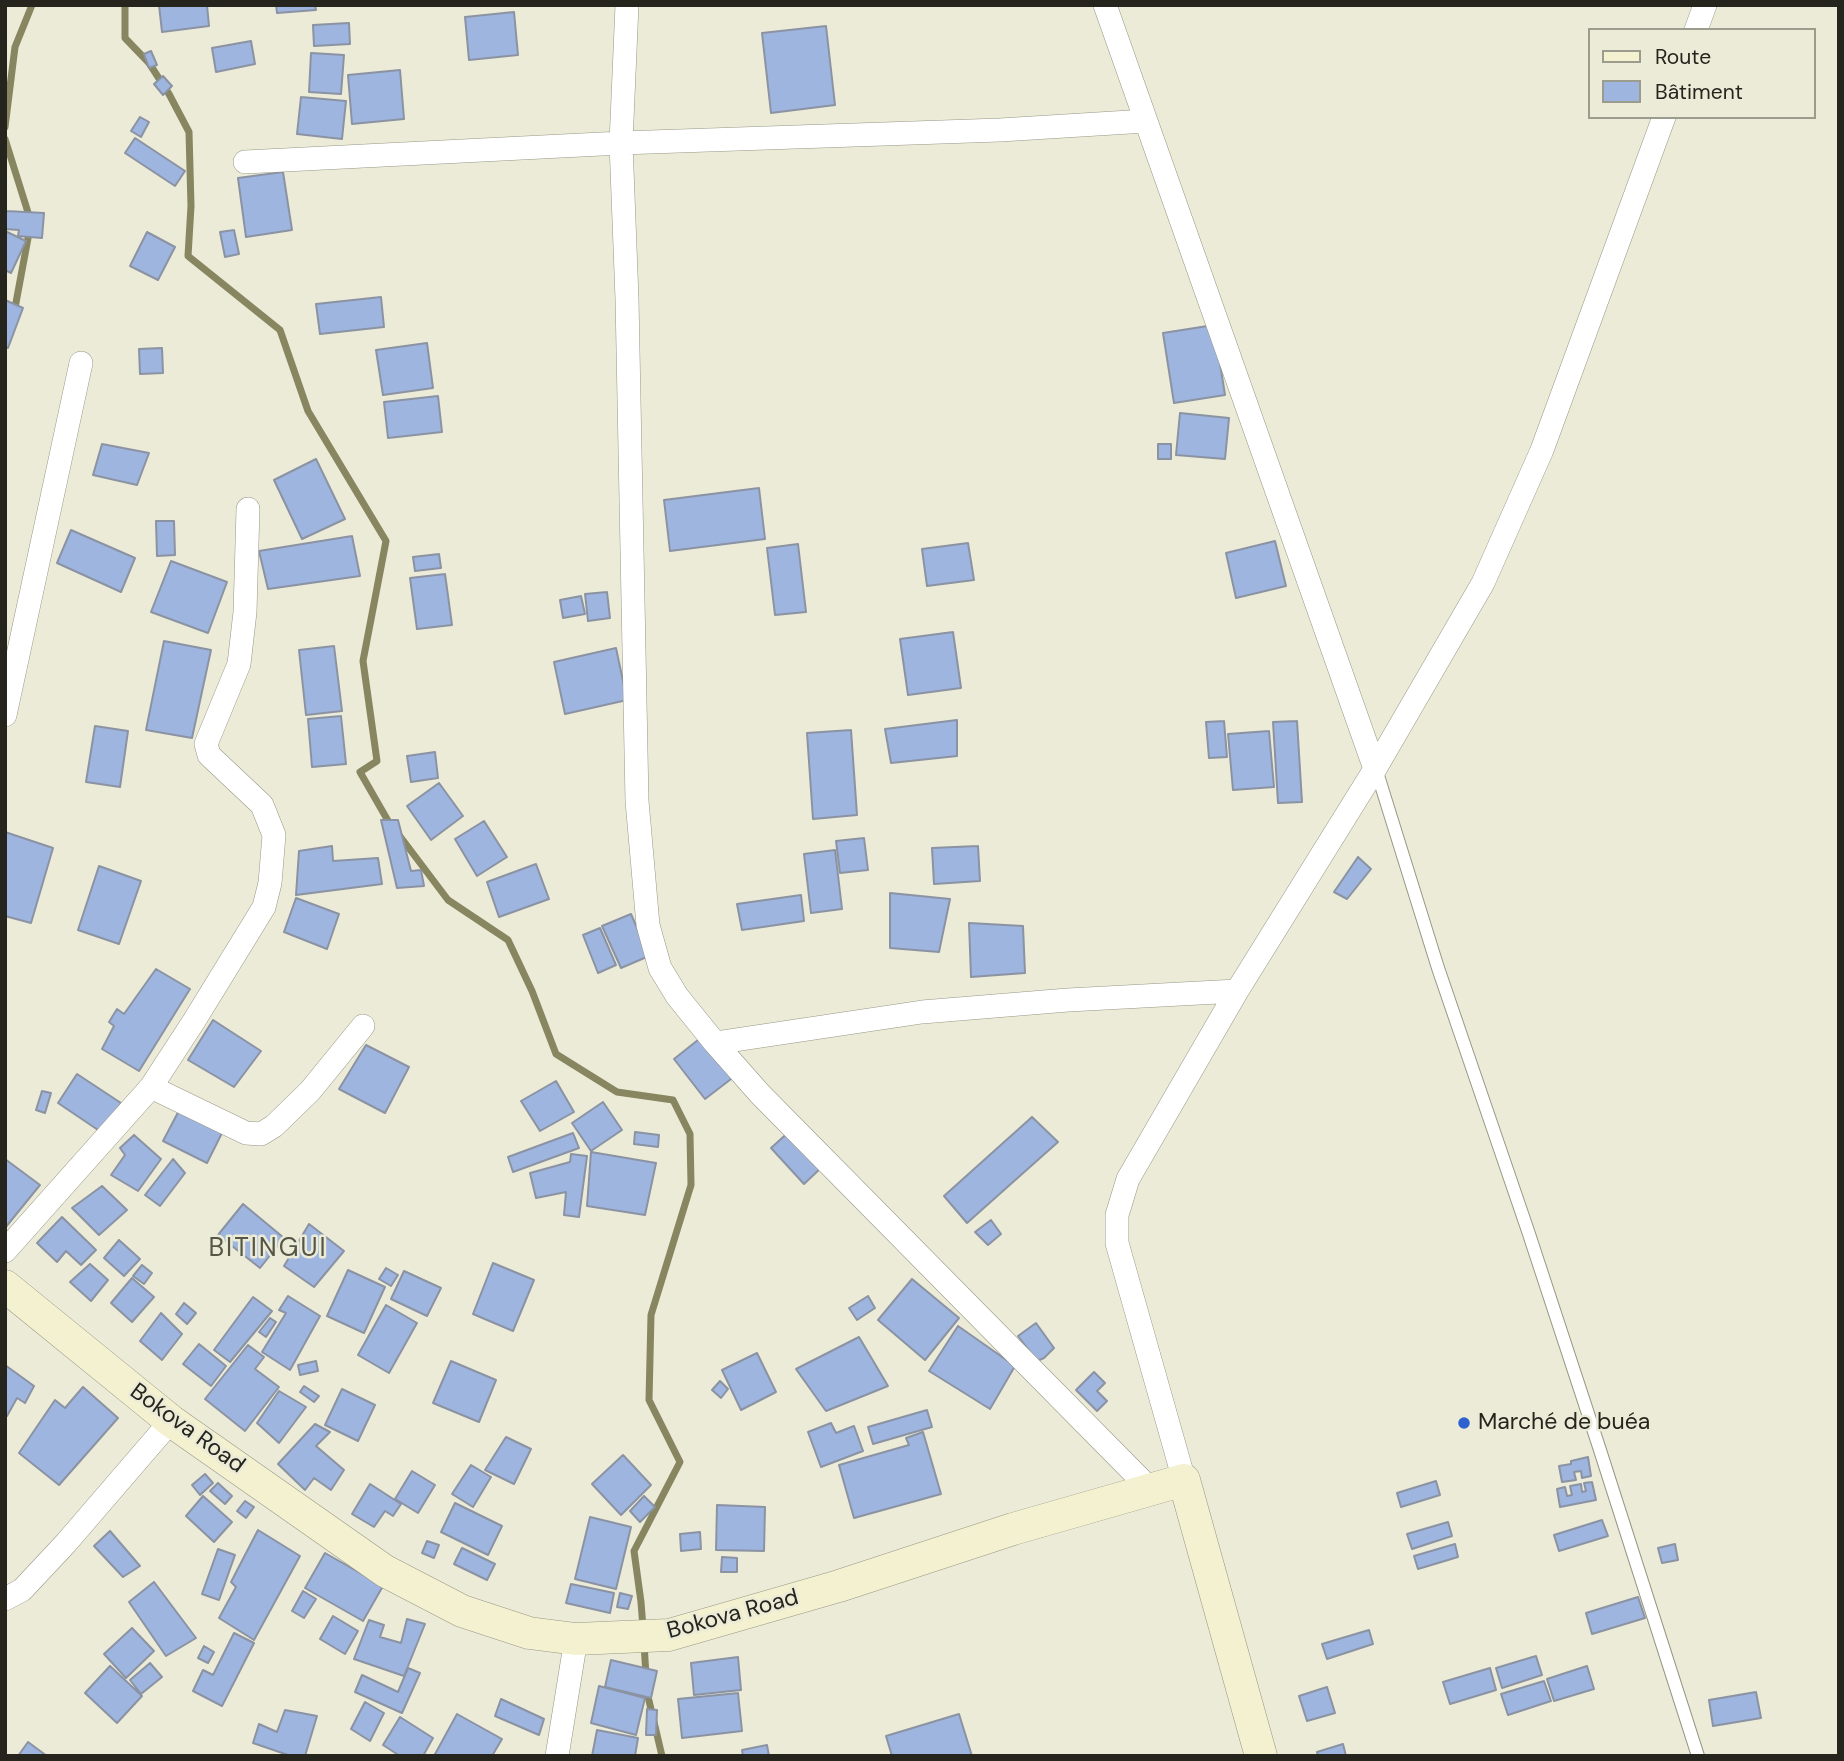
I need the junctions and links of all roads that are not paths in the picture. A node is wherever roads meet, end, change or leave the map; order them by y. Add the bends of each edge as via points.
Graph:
1 (627, 5) edge
2 (1105, 5) edge
3 (1705, 5) edge
4 (1697, 28) edge
5 (1663, 119) edge
6 (1146, 121) junction
7 (621, 143) junction
8 (244, 162) dead end
9 (81, 363) dead end
10 (248, 509) dead end
11 (5, 715) edge
12 (1376, 769) junction
13 (1237, 991) junction
14 (363, 1026) dead end
15 (715, 1043) junction
16 (150, 1087) junction
17 (5, 1251) edge
18 (5, 1286) edge
19 (171, 1421) junction
20 (1184, 1480) junction
21 (1152, 1490) junction
22 (5, 1599) edge
23 (576, 1640) junction
24 (556, 1756) edge
25 (1261, 1756) edge
26 (1698, 1756) edge

1 - 7 street
2 - 6 street
3 - 4 street
5 - 12 street via 1542,450 1489,571
6 - 7 street
6 - 12 street
7 - 8 street
7 - 15 street via 637,800 648,925 660,968
9 - 11 street
10 - 16 street via 239,664 206,744 209,755 262,805 274,835 270,883 264,908
12 - 13 street
12 - 26 lane
13 - 15 street via 922,1012
13 - 20 street via 1128,1179 1117,1215 1117,1243
14 - 16 street via 310,1091 261,1134 246,1133
15 - 21 street
16 - 17 street
18 - 19 street, Bokova Road
19 - 22 street via 66,1543 22,1590
19 - 23 street, Bokova Road via 385,1570 462,1611 529,1633
20 - 21 street, Bokova Road
20 - 25 street
21 - 23 street, Bokova Road via 669,1635
23 - 24 street

